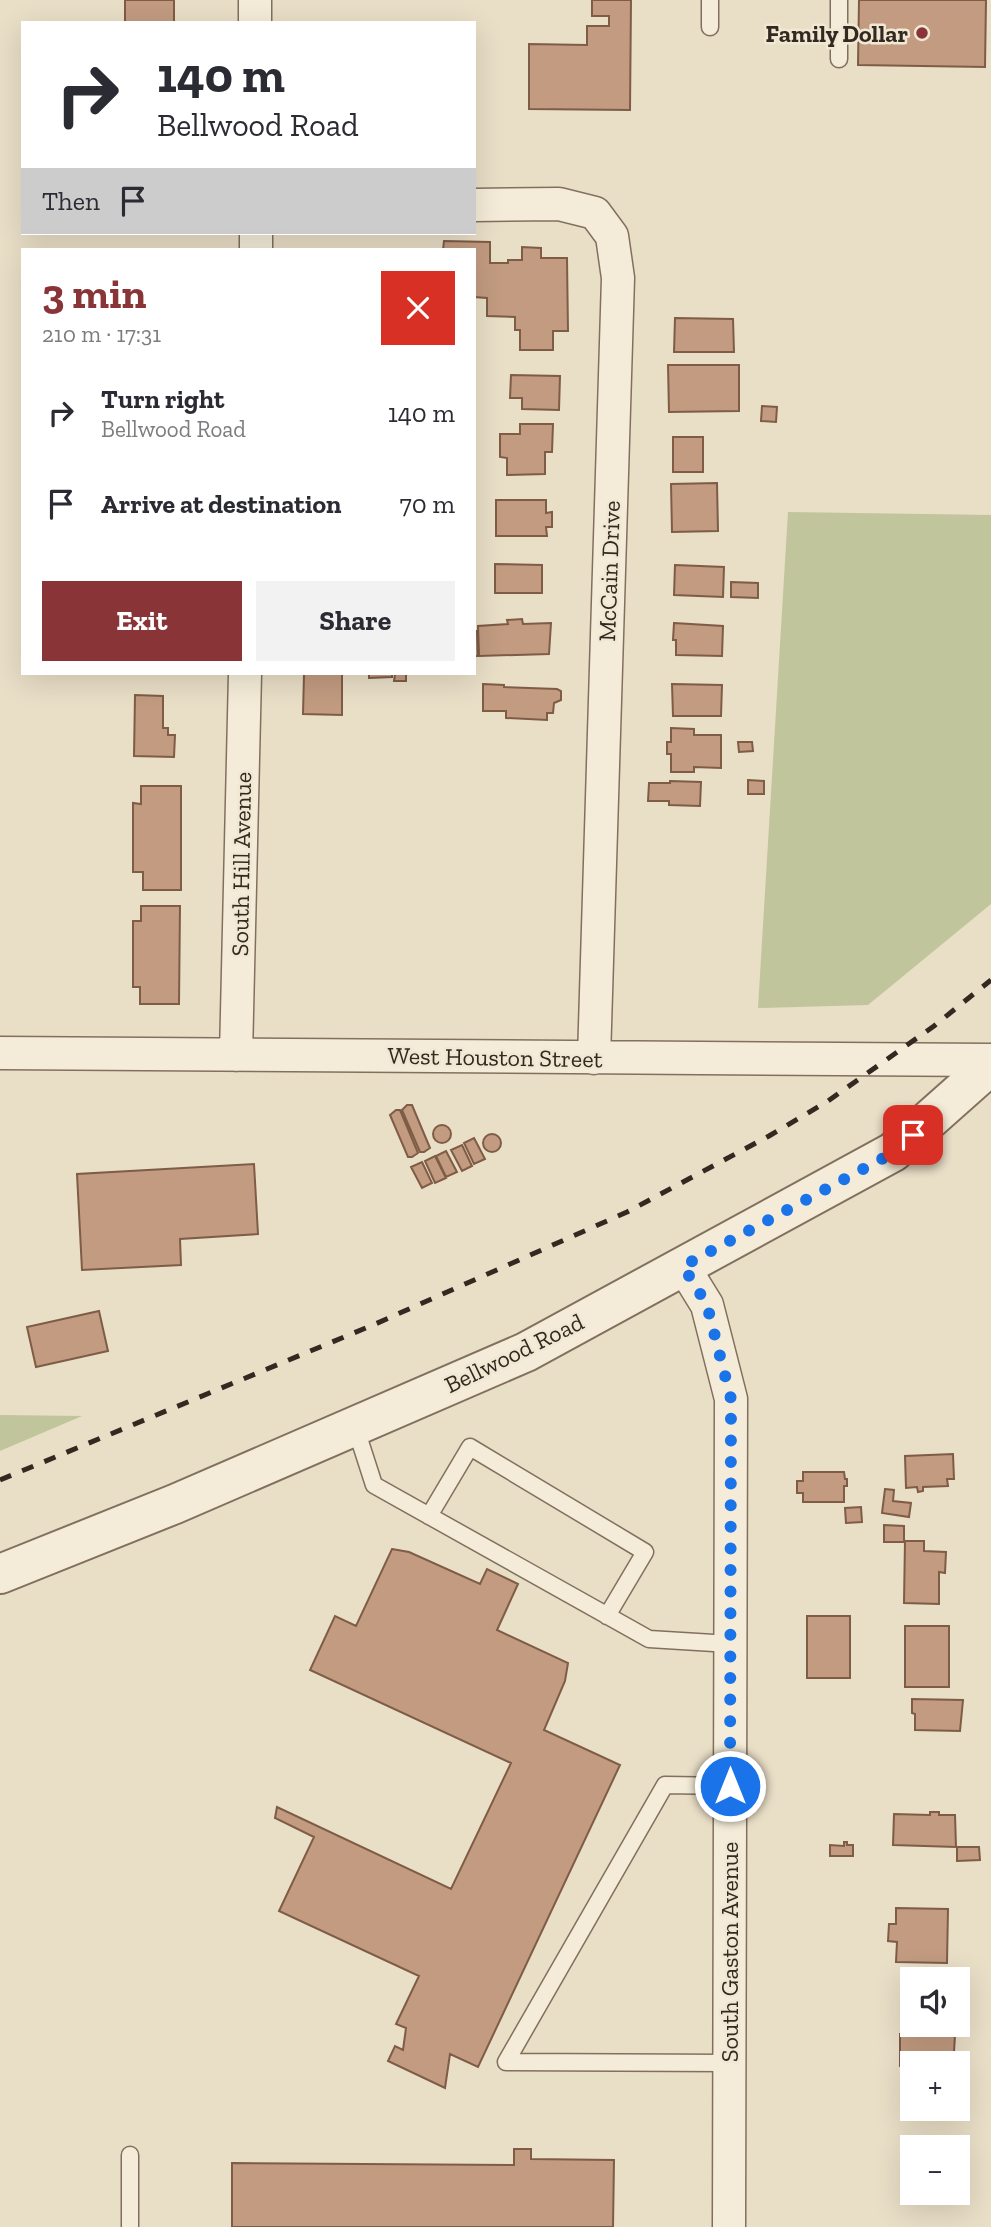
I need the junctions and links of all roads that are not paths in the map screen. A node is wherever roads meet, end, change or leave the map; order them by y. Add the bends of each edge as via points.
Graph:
1 (255, 0) edge
2 (710, 0) edge
3 (839, 0) edge
4 (255, 21) edge
5 (710, 27) dead end
6 (839, 59) dead end
7 (476, 205) edge
8 (246, 675) edge
9 (0, 1053) edge
10 (236, 1055) junction
11 (594, 1058) junction
12 (991, 1062) edge
13 (683, 1266) junction
14 (355, 1426) junction
15 (429, 1516) junction
16 (0, 1574) edge
17 (607, 1616) junction
18 (730, 1644) junction
19 (730, 1786) junction
20 (729, 2063) junction
21 (130, 2155) dead end
22 (130, 2227) edge
23 (729, 2227) edge

1 - 4 street
2 - 5 lane
3 - 6 lane
7 - 11 street, McCain Drive via 559,204 595,213 612,236 618,278
8 - 10 street, South Hill Avenue
9 - 10 street, West Houston Street
10 - 11 street, West Houston Street
11 - 12 street, West Houston Street
12 - 13 street, Bellwood Road via 893,1153
13 - 14 street, Bellwood Road via 526,1352
13 - 18 street, South Gaston Avenue via 707,1305 731,1399
14 - 15 lane via 374,1485
14 - 16 street, Bellwood Road
15 - 17 lane
15 - 17 lane via 470,1447 645,1552
17 - 18 lane via 649,1639
18 - 19 street, South Gaston Avenue
19 - 20 street, South Gaston Avenue
19 - 20 lane via 665,1785 506,2062
20 - 23 street, South Gaston Avenue
21 - 22 lane

